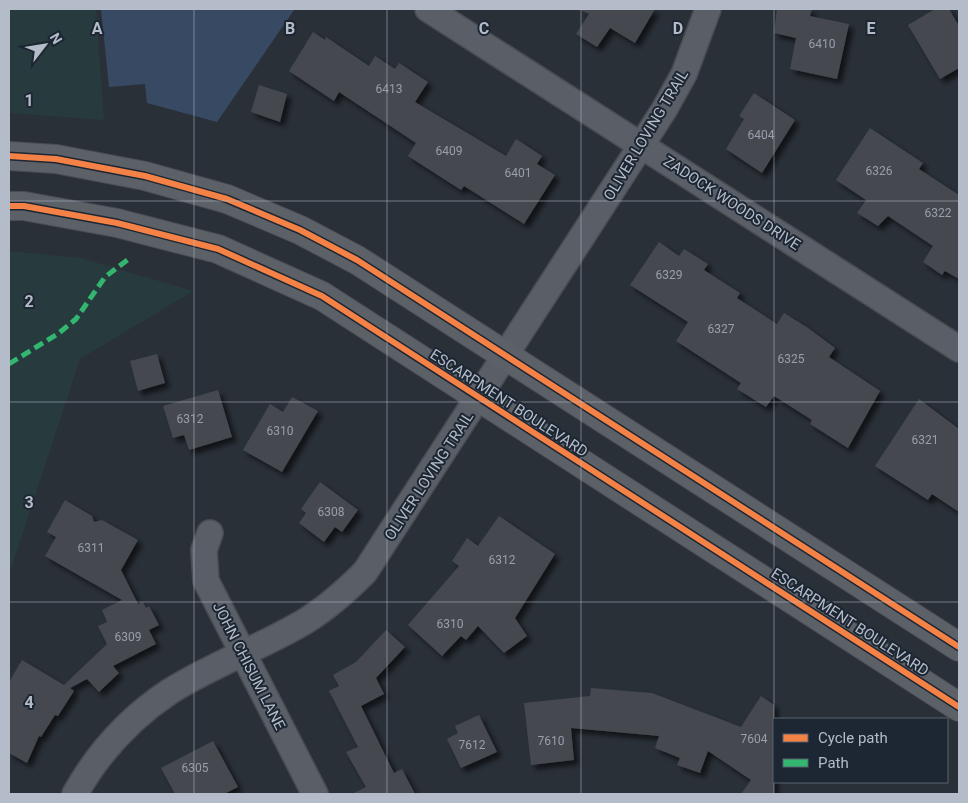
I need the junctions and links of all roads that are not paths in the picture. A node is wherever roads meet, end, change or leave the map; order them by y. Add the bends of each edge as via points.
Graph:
1 (428, 9) edge
2 (708, 9) edge
3 (642, 144) junction
4 (9, 156) edge
5 (9, 206) edge
6 (959, 350) edge
7 (506, 355) junction
8 (479, 398) junction
9 (210, 533) dead end
10 (959, 647) edge
11 (242, 654) junction
12 (959, 707) edge
13 (75, 794) edge
14 (315, 794) edge

1 - 3 street, ZADOCK WOODS DRIVE
2 - 3 street, OLIVER LOVING TRAIL via 684,74
3 - 6 street, ZADOCK WOODS DRIVE
3 - 7 street, OLIVER LOVING TRAIL
4 - 7 main road via 56,159 145,176 227,199 300,230 357,260
5 - 8 main road, ESCARPMENT BOULEVARD via 117,223 218,250 322,296
7 - 8 street, OLIVER LOVING TRAIL
7 - 10 main road
8 - 11 street, OLIVER LOVING TRAIL via 366,572 331,604
8 - 12 main road, ESCARPMENT BOULEVARD
9 - 11 street, JOHN CHISUM LANE via 204,550 206,581
11 - 13 street, OLIVER LOVING TRAIL via 171,691 144,710 102,754
11 - 14 street, JOHN CHISUM LANE

